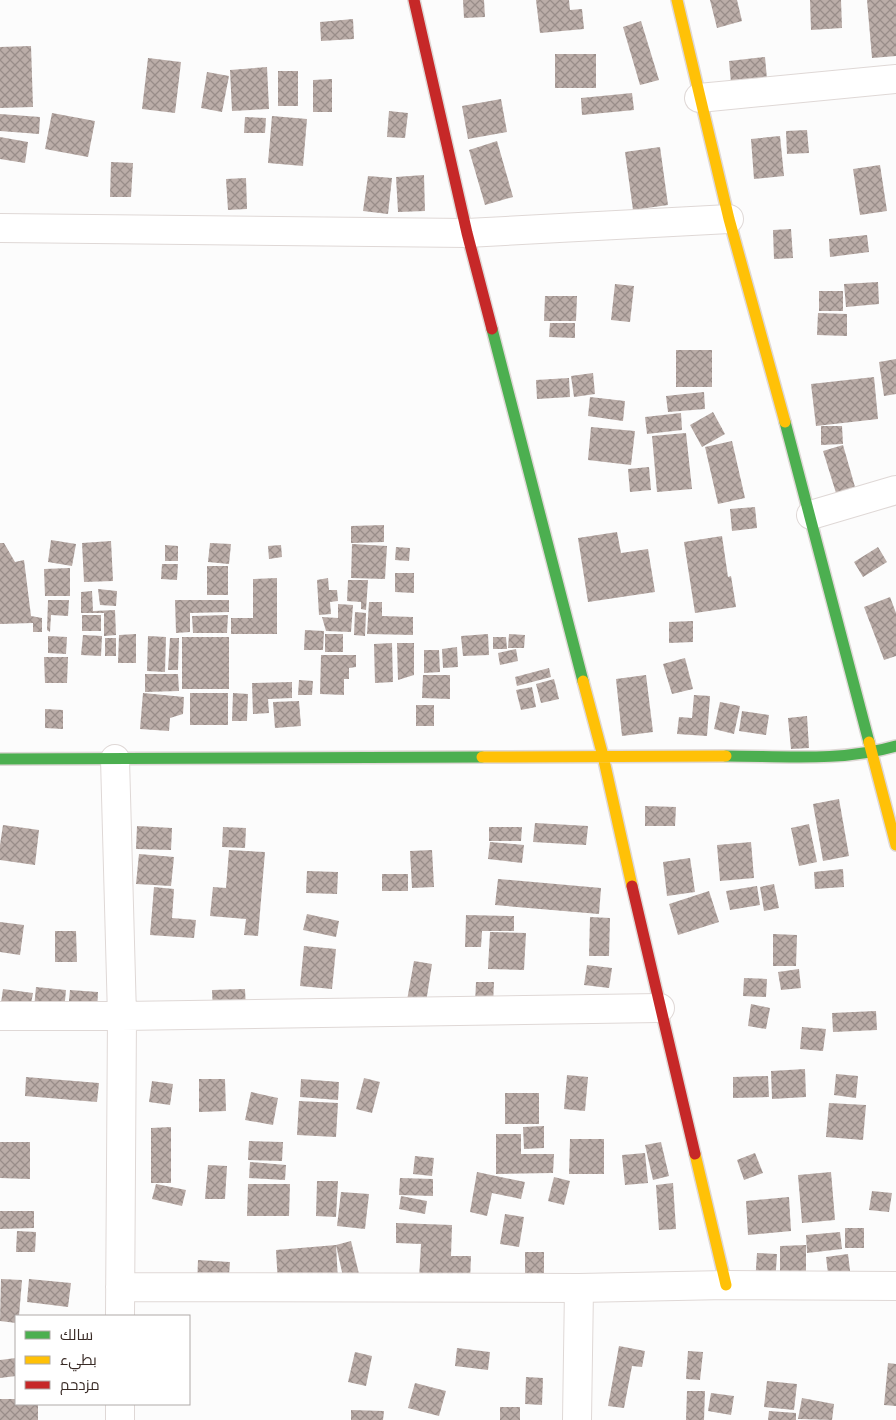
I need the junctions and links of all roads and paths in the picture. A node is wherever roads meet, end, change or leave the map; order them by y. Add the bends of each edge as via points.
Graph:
1 (414, 0) edge
2 (677, 0) edge
3 (896, 79) edge
4 (699, 98) junction
5 (729, 219) junction
6 (0, 228) edge
7 (467, 233) junction
8 (896, 490) edge
9 (811, 515) junction
10 (896, 746) edge
11 (872, 753) junction
12 (603, 756) junction
13 (0, 759) edge
14 (115, 759) junction
15 (896, 845) edge
16 (660, 1008) junction
17 (0, 1016) edge
18 (122, 1016) junction
19 (726, 1285) junction
20 (896, 1286) edge
21 (120, 1287) junction
22 (579, 1288) junction
23 (120, 1315) edge
24 (120, 1405) edge
25 (120, 1420) edge
26 (577, 1420) edge

1 - 7 street
2 - 4 street
3 - 4 street
4 - 5 street
5 - 7 street
5 - 9 street
6 - 7 street
7 - 12 street
8 - 9 street
9 - 11 street
10 - 11 street
11 - 12 street via 841,756
11 - 15 street
12 - 14 street
12 - 16 street
13 - 14 street
14 - 18 street
16 - 18 street
16 - 19 street
17 - 18 street
18 - 21 street
19 - 20 street
19 - 22 street
21 - 22 street
21 - 23 street
22 - 26 street
24 - 25 street

